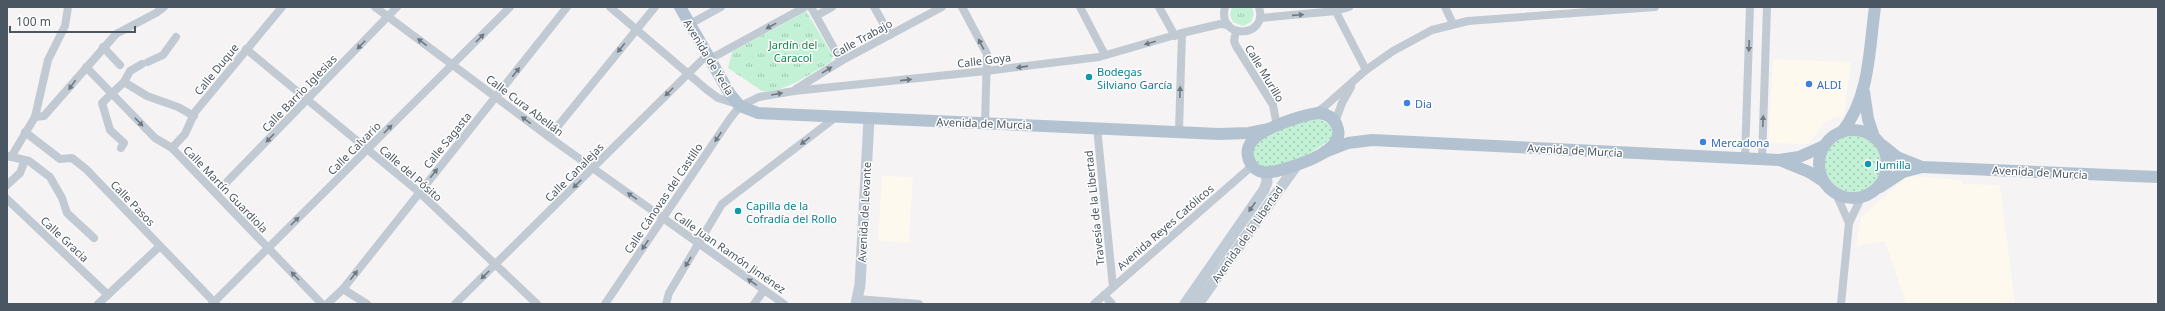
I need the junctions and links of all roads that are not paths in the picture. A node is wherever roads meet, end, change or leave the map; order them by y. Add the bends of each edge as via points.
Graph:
1 (68, 7) edge
2 (164, 7) edge
3 (282, 7) edge
4 (375, 7) edge
5 (397, 7) edge
6 (510, 7) edge
7 (568, 7) edge
8 (610, 7) edge
9 (655, 7) edge
10 (680, 7) edge
11 (721, 7) edge
12 (805, 7) edge
13 (811, 7) edge
14 (832, 7) edge
15 (874, 7) edge
16 (942, 7) edge
17 (962, 7) edge
18 (1080, 7) edge
19 (1160, 7) edge
20 (1225, 7) edge
21 (1259, 7) edge
22 (1349, 7) edge
23 (1445, 7) edge
24 (1655, 7) edge
25 (1750, 7) edge
26 (1767, 7) edge
27 (1875, 7) edge
28 (1335, 9) edge
29 (1596, 10) edge
30 (388, 16) junction
31 (816, 16) junction
32 (1260, 18) junction
33 (690, 24) junction
34 (1453, 24) junction
35 (1228, 25) junction
36 (636, 29) junction
37 (1236, 31) junction
38 (1179, 34) junction
39 (890, 36) junction
40 (176, 37) dead end
41 (103, 47) junction
42 (246, 49) junction
43 (1105, 55) junction
44 (709, 57) junction
45 (841, 62) junction
46 (453, 65) junction
47 (86, 66) junction
48 (124, 70) junction
49 (1366, 70) junction
50 (986, 71) junction
51 (688, 74) junction
52 (1354, 81) junction
53 (124, 82) junction
54 (794, 91) junction
55 (1864, 91) junction
56 (112, 94) junction
57 (495, 98) junction
58 (308, 100) junction
59 (740, 106) junction
60 (1313, 114) junction
61 (194, 116) junction
62 (35, 117) junction
63 (836, 117) junction
64 (869, 119) junction
65 (985, 123) junction
66 (1336, 123) junction
67 (1097, 127) junction
68 (1273, 128) junction
69 (1179, 131) junction
70 (26, 132) junction
71 (1842, 132) junction
72 (1224, 134) junction
73 (549, 137) junction
74 (1372, 140) junction
75 (1878, 141) junction
76 (1824, 146) junction
77 (121, 148) dead end
78 (172, 148) junction
79 (367, 150) junction
80 (1325, 152) junction
81 (1247, 154) junction
82 (9, 156) edge
83 (1745, 158) junction
84 (25, 160) junction
85 (1762, 160) junction
86 (1779, 160) junction
87 (1252, 166) junction
88 (1296, 166) junction
89 (1922, 167) junction
90 (593, 168) junction
91 (1266, 172) junction
92 (2158, 177) edge
93 (1823, 181) junction
94 (7, 185) edge
95 (1878, 188) junction
96 (419, 192) junction
97 (216, 194) junction
98 (1838, 196) junction
99 (1861, 198) junction
100 (7, 199) edge
101 (664, 218) junction
102 (1849, 223) junction
103 (94, 238) dead end
104 (699, 244) junction
105 (160, 246) junction
106 (268, 248) junction
107 (495, 265) junction
108 (1113, 287) junction
109 (343, 289) junction
110 (764, 290) junction
111 (108, 294) junction
112 (1104, 295) junction
113 (856, 301) edge
114 (214, 303) edge
115 (98, 304) edge
116 (322, 304) edge
117 (327, 304) edge
118 (367, 304) edge
119 (456, 304) edge
120 (538, 304) edge
121 (605, 304) edge
122 (666, 304) edge
123 (754, 304) edge
124 (784, 304) edge
125 (919, 304) edge
126 (1094, 304) edge
127 (1112, 304) edge
128 (1185, 304) edge
129 (1198, 304) edge
130 (1841, 304) edge

1 - 62 street via 65,26 48,60
2 - 41 street via 116,34
3 - 42 street, Calle Duque
4 - 30 street, Calle Cura Abellán
5 - 30 street, Calle Barrio Iglesias
46 -> 6 street, Calle Calvario
57 -> 7 street, Calle Sagasta
8 - 36 street
9 - 36 street
10 - 33 main road, Avenida de Yecla
11 - 33 street
12 -> 44 street, Calle Canalejas
13 - 31 street
14 - 31 street
15 - 39 street
16 - 39 street, Calle Trabajo
50 -> 17 street via 987,54
18 - 43 street
19 - 38 street
20 - 35 street via 1224,16
21 - 32 street
22 - 28 street
23 - 34 street
24 - 29 street
25 -> 83 street
85 -> 26 street
27 - 55 main road
32 -> 28 street
28 - 49 street
29 - 34 street
46 -> 30 street, Calle Cura Abellán
30 -> 58 street, Calle Barrio Iglesias
31 - 45 street
32 - 37 street via 1247,32
33 - 44 main road, Avenida de Yecla
34 - 49 street via 1432,30 1412,40
35 - 37 street
35 - 38 street, Calle Goya via 1220,24
36 - 51 street
36 -> 73 street
37 - 68 street, Calle Murillo via 1236,46 1273,105
38 -> 43 street, Calle Goya
69 -> 38 street
39 - 45 street, Calle Trabajo
40 - 48 street via 163,55 130,71
41 - 47 street
41 - 48 street
42 - 58 street, Calle del Pósito
42 - 61 street, Calle Duque
43 -> 50 street, Calle Goya
44 - 51 street, Calle Canalejas
44 - 59 main road, Avenida de Yecla via 730,94
54 -> 45 street, Calle Trabajo
46 - 57 street, Calle Cura Abellán
79 -> 46 street, Calle Calvario
47 - 56 street, Calle Martín Guardiola
47 -> 62 street via 44,116
48 - 53 street
49 - 52 street
54 -> 50 street, Calle Goya
50 - 65 street
51 - 59 street via 718,98
51 -> 90 street, Calle Canalejas
52 - 60 street
52 - 66 street via 1342,102
53 - 56 street
53 - 61 street via 147,96 178,107
59 -> 54 street, Calle Goya via 759,97
55 - 71 main road
55 - 75 main road via 1868,119
56 - 77 street via 102,103 110,130 124,143
56 -> 78 street, Calle Martín Guardiola via 155,138
73 -> 57 street, Calle Cura Abellán
96 -> 57 street, Calle Sagasta
58 - 79 street, Calle del Pósito
58 -> 97 street, Calle Barrio Iglesias
59 - 63 main road, Avenida de Murcia via 763,113
59 -> 101 street, Calle Cánovas del Castillo
60 - 66 main road via 1328,115
60 - 68 main road
61 - 78 street, Calle Duque via 185,134
62 - 70 street
63 - 64 main road, Avenida de Murcia
63 -> 104 street via 722,204
64 - 65 main road, Avenida de Murcia
64 - 113 main road, Avenida de Levante via 862,255
65 - 67 main road, Avenida de Murcia
66 - 74 main road via 1352,135
66 - 80 main road via 1338,137
67 - 69 main road, Avenida de Murcia
67 - 108 street, Travesía de la Libertad
68 - 72 main road, Avenida de Murcia via 1249,133
68 - 81 main road via 1252,141
69 - 72 main road, Avenida de Murcia
70 - 82 street
70 - 105 street, Calle Pasos via 60,159 72,158 86,169
71 - 75 main road via 1864,132
71 - 76 main road
72 - 81 main road
73 - 90 street, Calle Cura Abellán
74 - 80 main road via 1348,143
74 - 83 main road, Avenida de Murcia
75 - 89 main road, Avenida de Murcia via 1897,157
75 - 95 main road via 1886,156 1887,167
76 - 86 main road, Avenida de Murcia via 1799,157
76 - 93 main road via 1819,157
78 - 97 street, Calle Martín Guardiola
79 - 96 street, Calle del Pósito
106 -> 79 street, Calle Calvario
80 - 88 main road
81 - 87 main road
82 - 84 street
83 - 85 main road, Avenida de Murcia
84 - 94 street via 20,173
84 - 103 street via 50,177 67,213
85 - 86 main road, Avenida de Murcia
86 - 93 main road, Avenida de Murcia via 1809,172
87 - 91 main road via 1258,171
87 - 108 street, Avenida Reyes Católicos
88 - 91 main road
88 - 129 main road, Avenida de la Libertad
89 - 92 main road, Avenida de Murcia
89 - 95 main road, Avenida de Murcia via 1897,175
101 -> 90 street, Calle Cura Abellán
90 -> 107 street, Calle Canalejas
91 -> 128 main road via 1267,182 1264,190
93 - 98 main road
95 - 99 main road
96 - 107 street, Calle del Pósito
109 -> 96 street, Calle Sagasta
97 - 106 street, Calle Martín Guardiola
98 - 99 main road
98 - 102 street
99 - 102 street
100 - 111 street, Calle Gracia
101 - 104 street, Calle Juan Ramón Jiménez
101 -> 121 street, Calle Cánovas del Castillo
102 - 130 street
110 -> 104 street, Calle Juan Ramón Jiménez
104 -> 122 street via 669,293
105 - 111 street
105 - 114 street, Calle Pasos
106 - 114 street, Calle Calvario
116 -> 106 street, Calle Martín Guardiola
107 -> 119 street, Calle Canalejas
107 - 120 street, Calle del Pósito
108 - 112 street, Avenida Reyes Católicos
109 - 117 street, Calle Sagasta
109 - 118 street
110 - 123 street
110 - 124 street, Calle Juan Ramón Jiménez
111 - 115 street
112 - 126 street, Avenida Reyes Católicos
112 - 127 street
113 - 125 street

